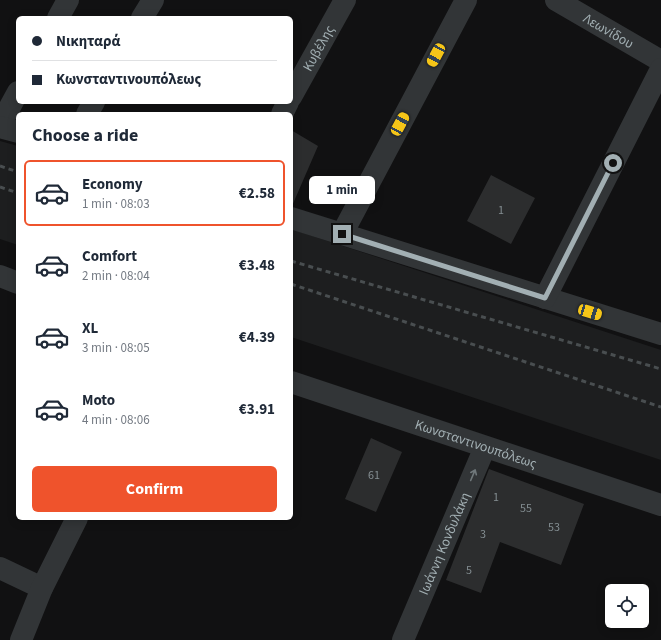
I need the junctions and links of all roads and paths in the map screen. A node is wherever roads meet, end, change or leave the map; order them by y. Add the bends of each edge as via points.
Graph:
1 (68, 0) edge
2 (153, 0) edge
3 (345, 0) edge
4 (466, 0) edge
5 (556, 0) edge
6 (59, 16) edge
7 (143, 16) edge
8 (661, 61) edge
9 (661, 69) edge
10 (293, 93) edge
11 (16, 96) edge
12 (0, 126) edge
13 (16, 131) edge
14 (293, 219) edge
15 (342, 234) junction
16 (0, 276) edge
17 (16, 282) edge
18 (545, 298) junction
19 (661, 334) edge
20 (293, 383) edge
21 (485, 447) junction
22 (661, 505) edge
23 (76, 520) edge
24 (0, 568) edge
25 (42, 588) junction
26 (21, 640) edge
27 (404, 640) edge

1 - 6 street
2 - 7 street
3 - 10 street, Κυβέλης
4 - 15 street
5 - 8 street, Λεωνίδου
9 - 18 street
11 - 12 street
12 - 13 street
14 - 15 street
15 - 18 street
16 - 17 street
18 - 19 street
20 - 21 street, Κωνσταντινουπόλεως
21 - 22 street, Κωνσταντινουπόλεως
27 -> 21 street, Ιωάννη Κονδυλάκη
23 - 25 street
24 - 25 street
25 - 26 street

